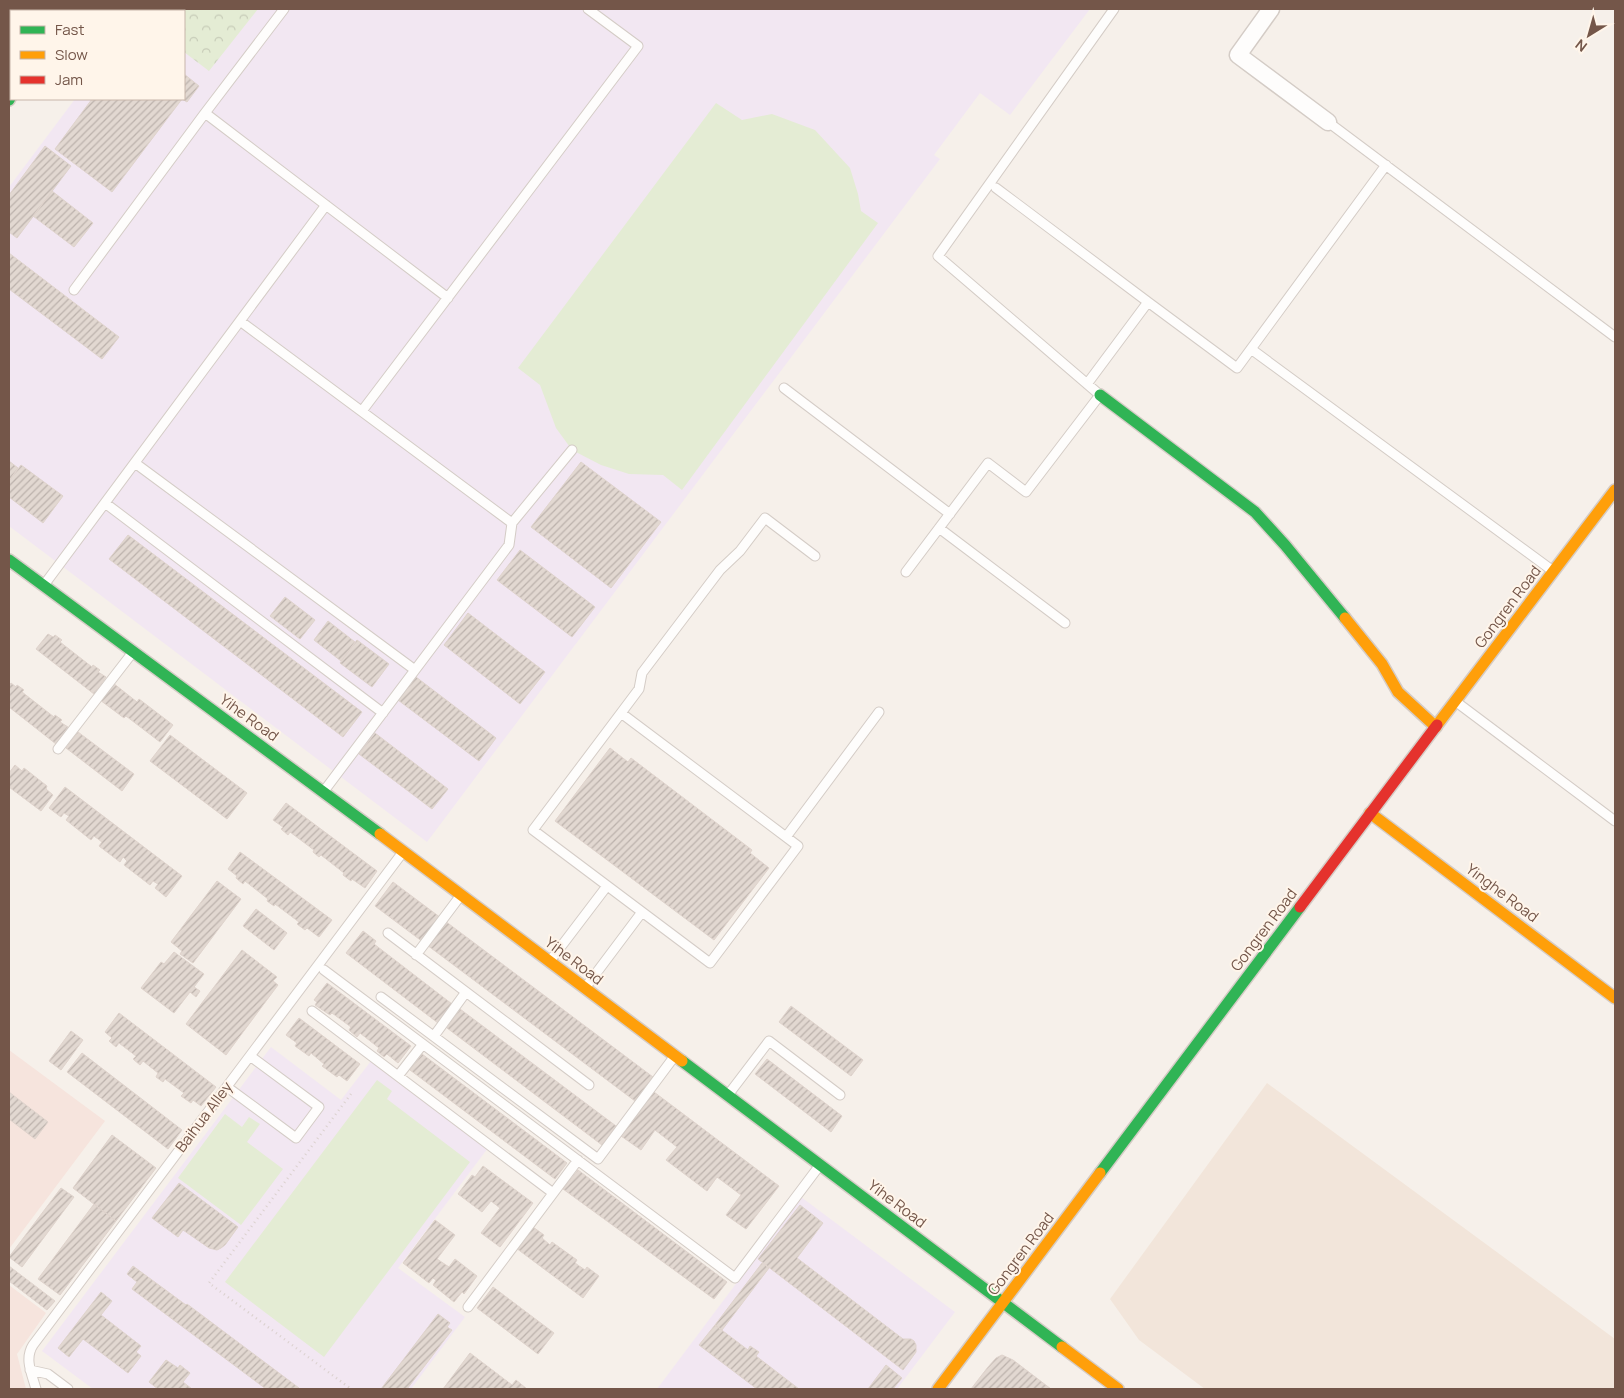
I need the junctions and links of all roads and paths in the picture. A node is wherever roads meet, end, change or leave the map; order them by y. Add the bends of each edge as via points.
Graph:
1 (284, 9) edge
2 (588, 9) edge
3 (1114, 9) edge
4 (1271, 9) edge
5 (205, 114) junction
6 (1328, 122) joint
7 (1386, 166) junction
8 (996, 188) dead end
9 (326, 205) junction
10 (74, 290) dead end
11 (448, 298) junction
12 (1148, 302) junction
13 (240, 321) junction
14 (1615, 337) edge
15 (1251, 349) junction
16 (1087, 384) junction
17 (784, 388) dead end
18 (1100, 395) junction
19 (362, 412) junction
20 (572, 450) dead end
21 (135, 463) junction
22 (1615, 490) edge
23 (105, 504) junction
24 (950, 514) junction
25 (512, 523) junction
26 (939, 528) junction
27 (815, 556) dead end
28 (9, 560) edge
29 (906, 572) dead end
30 (1553, 572) junction
31 (44, 586) junction
32 (1065, 623) dead end
33 (133, 651) junction
34 (415, 670) junction
35 (1455, 701) junction
36 (879, 712) dead end
37 (383, 713) junction
38 (621, 713) junction
39 (1436, 726) junction
40 (58, 749) dead end
41 (324, 792) junction
42 (1370, 813) junction
43 (1615, 821) edge
44 (786, 837) junction
45 (403, 852) junction
46 (607, 886) junction
47 (461, 895) junction
48 (642, 912) junction
49 (388, 934) dead end
50 (416, 955) junction
51 (550, 962) junction
52 (324, 970) dead end
53 (584, 988) junction
54 (466, 992) junction
55 (381, 997) dead end
56 (1615, 998) edge
57 (312, 1011) dead end
58 (434, 1036) junction
59 (423, 1044) junction
60 (250, 1056) junction
61 (675, 1056) junction
62 (398, 1076) junction
63 (589, 1085) dead end
64 (227, 1087) junction
65 (351, 1094) dead end
66 (840, 1095) dead end
67 (728, 1096) junction
68 (578, 1160) junction
69 (820, 1165) junction
70 (554, 1193) junction
71 (1003, 1303) junction
72 (468, 1307) dead end
73 (30, 1370) junction
74 (36, 1389) edge
75 (68, 1389) edge
76 (351, 1389) edge
77 (938, 1389) edge
78 (1118, 1389) edge

1 - 5 lane
2 - 11 lane via 638,46
3 - 16 lane via 938,256
4 - 6 street via 1238,55
5 - 9 lane
5 - 10 lane
6 - 7 lane
7 - 14 lane
7 - 15 lane
8 - 12 lane
9 - 11 lane
9 - 13 lane
11 - 19 lane
12 - 15 lane via 1237,368
12 - 16 lane
13 - 19 lane
13 - 21 lane
15 - 30 lane
16 - 18 lane
17 - 24 lane
18 - 24 lane via 1026,492 988,463
18 - 39 street via 1255,512 1382,664 1398,693
19 - 25 lane
20 - 25 lane
21 - 23 lane
21 - 34 lane
22 - 30 street, Gongren Road
23 - 31 lane
23 - 37 lane
24 - 26 lane
25 - 34 lane via 509,545
26 - 29 lane
26 - 32 lane
27 - 38 lane via 765,518 740,551 720,570 642,674 638,689
28 - 31 street, Yihe Road
30 - 35 street, Gongren Road
31 - 33 street, Yihe Road
33 - 40 lane
33 - 41 street, Yihe Road
34 - 37 lane
35 - 39 street, Gongren Road
35 - 43 lane
36 - 44 lane
37 - 41 lane
38 - 44 lane
38 - 46 lane via 533,830
39 - 42 street, Gongren Road
41 - 45 street, Yihe Road
42 - 56 street, Yinghe Road
42 - 71 street, Gongren Road
44 - 48 lane via 798,846 710,963
45 - 47 street, Yihe Road
45 - 60 lane, Baihua Alley
46 - 48 lane
46 - 51 lane
47 - 50 lane
47 - 51 street, Yihe Road
48 - 53 lane
49 - 50 lane
50 - 54 lane
51 - 53 street, Yihe Road
52 - 59 lane
53 - 61 street, Yihe Road
54 - 58 lane
54 - 63 lane
55 - 58 lane
57 - 62 lane
58 - 61 lane via 598,1159
59 - 62 lane
59 - 68 lane
60 - 64 lane, Baihua Alley
60 - 64 lane via 319,1107 296,1138
61 - 67 street, Yihe Road
62 - 70 lane
64 - 73 lane, Baihua Alley via 33,1345 29,1352
65 - 76 path via 210,1283
66 - 67 lane via 768,1041
67 - 69 street, Yihe Road
68 - 69 lane via 735,1278
68 - 70 lane
69 - 71 street, Yihe Road
70 - 72 lane
71 - 77 street, Gongren Road
71 - 78 street, Yihe Road
73 - 74 lane, Baihua Alley
73 - 75 lane via 48,1374

